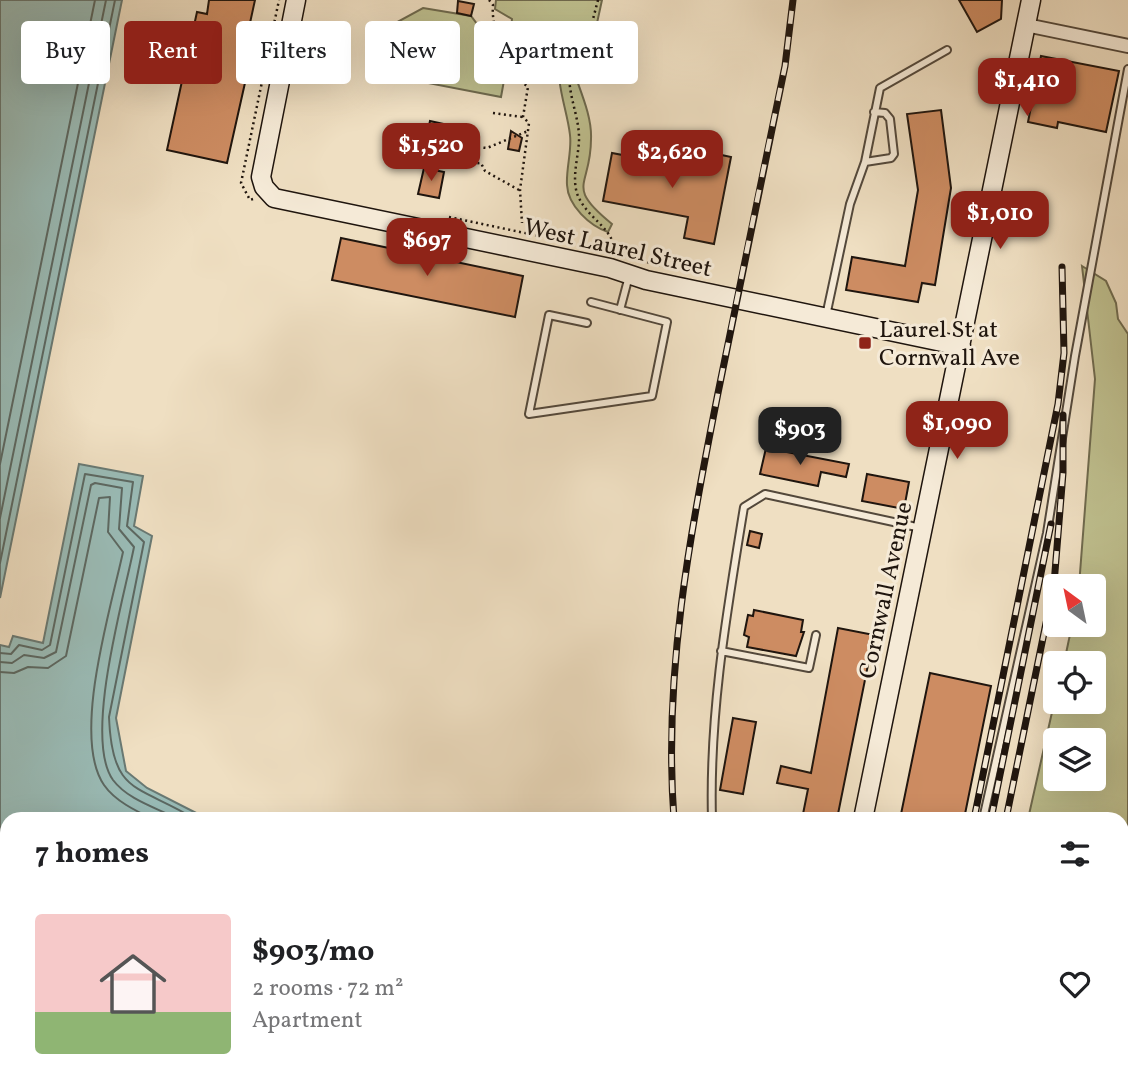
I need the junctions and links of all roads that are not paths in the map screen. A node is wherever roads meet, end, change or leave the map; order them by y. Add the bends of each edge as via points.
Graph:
1 (296, 0) edge
2 (1031, 0) edge
3 (1026, 25) junction
4 (1128, 46) edge
5 (947, 50) dead end
6 (1128, 69) edge
7 (874, 112) junction
8 (864, 162) junction
9 (629, 274) junction
10 (591, 302) dead end
11 (620, 310) junction
12 (825, 318) junction
13 (587, 323) dead end
14 (961, 346) junction
15 (923, 528) junction
16 (816, 635) dead end
17 (721, 651) junction
18 (712, 812) edge
19 (864, 812) edge
20 (985, 812) edge

1 - 9 street, West Laurel Street via 261,177 274,198
2 - 3 street, Cornwall Avenue
3 - 4 street
3 - 14 street, Cornwall Avenue
5 - 7 lane via 880,88
6 - 20 lane via 1047,533
7 - 8 lane
7 - 8 lane via 886,113 890,119 894,154 891,159
8 - 12 lane
9 - 11 lane
9 - 12 street, West Laurel Street
10 - 11 lane
11 - 13 lane via 667,322 652,396 528,414 549,315
12 - 14 street, West Laurel Street
14 - 15 street, Cornwall Avenue
15 - 17 lane via 765,494 744,507
15 - 19 street, Cornwall Avenue
16 - 17 lane via 809,668
17 - 18 lane

